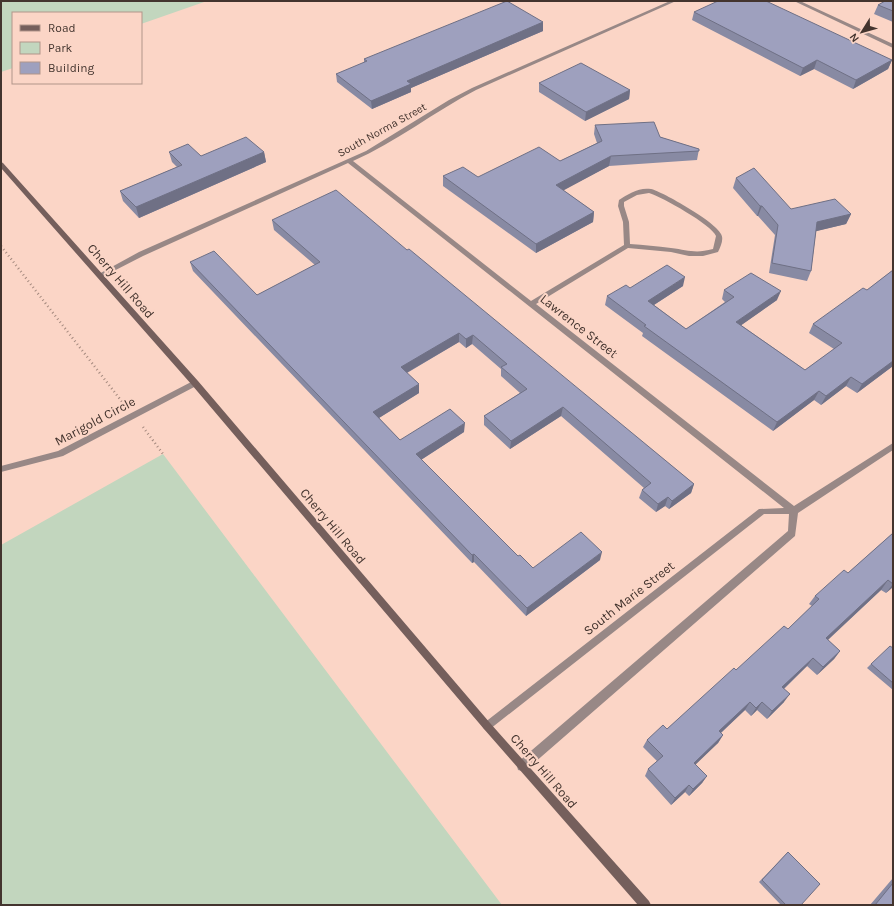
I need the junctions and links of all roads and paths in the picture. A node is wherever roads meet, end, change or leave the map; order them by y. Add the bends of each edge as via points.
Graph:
1 (674, 1) edge
2 (796, 1) edge
3 (893, 46) edge
4 (349, 161) junction
5 (1, 164) edge
6 (1, 246) edge
7 (627, 246) junction
8 (100, 275) junction
9 (531, 304) junction
10 (195, 383) junction
11 (133, 415) junction
12 (893, 446) edge
13 (163, 454) dead end
14 (1, 468) edge
15 (794, 511) junction
16 (487, 726) junction
17 (522, 766) junction
18 (645, 905) edge

1 - 4 street, South Norma Street via 474,89
2 - 3 street
4 - 8 street, South Norma Street via 141,254
4 - 9 street, Lawrence Street
5 - 8 main road, Cherry Hill Road
6 - 11 path
7 - 7 street via 703,254 716,250 719,240 717,232 708,224 659,194 649,191 632,194 621,201 620,206 626,222
7 - 9 street
8 - 10 main road, Cherry Hill Road
9 - 15 street, Lawrence Street
10 - 11 street, Marigold Circle
10 - 16 main road, Cherry Hill Road
11 - 13 path
11 - 14 street, Marigold Circle via 60,454
12 - 15 street
15 - 16 street, South Marie Street via 762,511
15 - 17 street via 792,533
16 - 17 main road, Cherry Hill Road
17 - 18 main road, Cherry Hill Road

